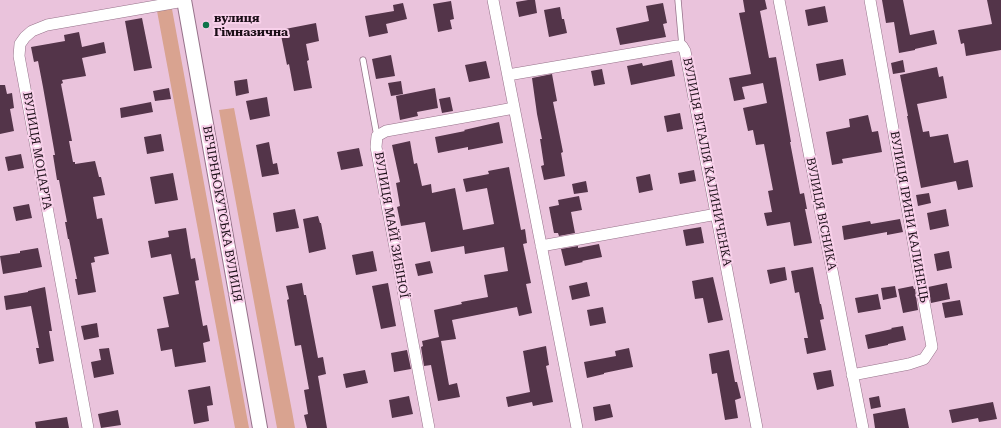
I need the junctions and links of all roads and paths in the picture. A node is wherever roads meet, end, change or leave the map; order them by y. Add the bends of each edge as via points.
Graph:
1 (184, 0) edge
2 (493, 0) edge
3 (678, 0) edge
4 (779, 0) edge
5 (870, 0) edge
6 (682, 46) junction
7 (363, 60) dead end
8 (508, 75) junction
9 (514, 108) junction
10 (377, 136) junction
11 (717, 214) junction
12 (541, 246) junction
13 (852, 375) junction
14 (88, 428) edge
15 (260, 428) edge
16 (429, 428) edge
17 (577, 428) edge
18 (757, 428) edge
19 (863, 428) edge

1 - 14 street, ВУЛИЦЯ МОЦАРТА via 47,25 32,31 20,44 19,56
1 - 15 street, ВЕЧІРНЬОКУТСЬКА ВУЛИЦЯ
2 - 8 street
3 - 6 lane
4 - 13 street, ВУЛИЦЯ ВІСНИКА
5 - 13 street, ВУЛИЦЯ ІРИНИ КАЛИНЕЦЬ via 932,347 924,359
6 - 8 street, ВУЛИЦЯ ВІТАЛІЯ КАЛИНИЧЕНКА
6 - 11 street, ВУЛИЦЯ ВІТАЛІЯ КАЛИНИЧЕНКА
7 - 10 lane
8 - 9 street
9 - 10 street, ВУЛИЦЯ МАЙЇ ЗИБІНОЇ via 386,131
9 - 12 street
10 - 16 street, ВУЛИЦЯ МАЙЇ ЗИБІНОЇ via 376,147
11 - 12 street
11 - 18 street, ВУЛИЦЯ ВІТАЛІЯ КАЛИНИЧЕНКА
12 - 17 street
13 - 19 street, ВУЛИЦЯ ВІСНИКА

